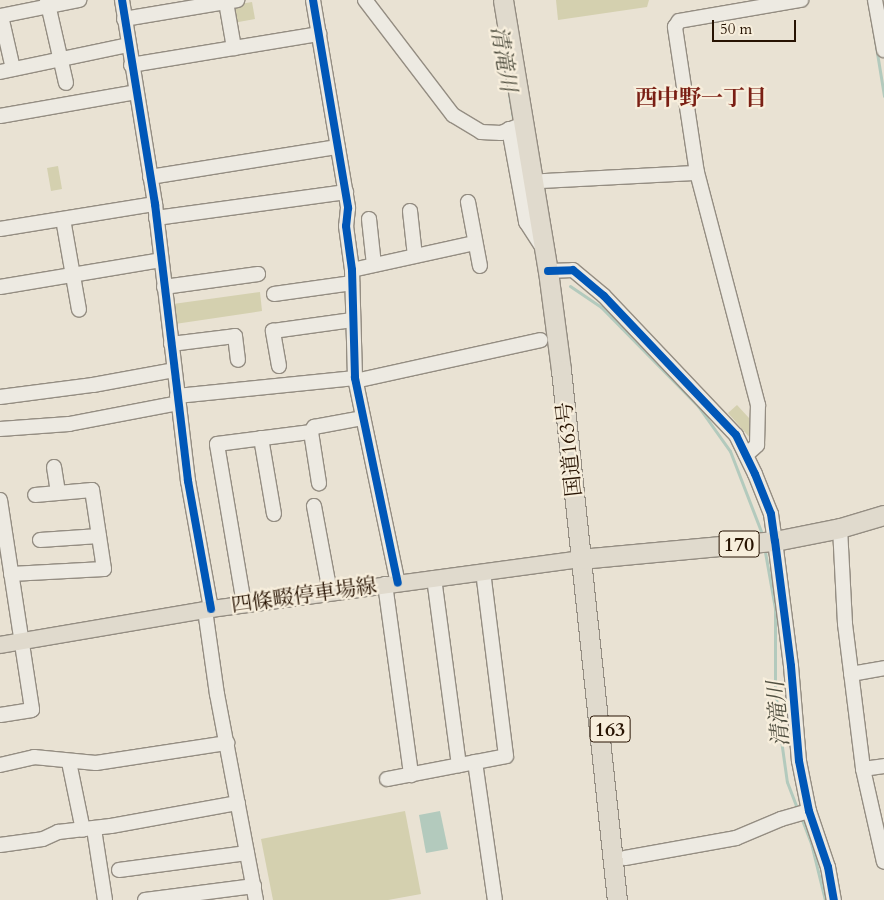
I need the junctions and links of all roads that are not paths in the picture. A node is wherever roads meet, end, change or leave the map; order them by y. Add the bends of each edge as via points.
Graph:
1 (79, 0) edge
2 (122, 0) edge
3 (313, 0) edge
4 (365, 0) edge
5 (503, 0) edge
6 (515, 0) edge
7 (801, 0) edge
8 (875, 0) edge
9 (231, 1) edge
10 (48, 3) edge
11 (881, 15) edge
12 (1, 16) edge
13 (124, 19) junction
14 (319, 34) junction
15 (128, 45) junction
16 (234, 48) junction
17 (884, 50) edge
18 (60, 59) junction
19 (131, 65) junction
20 (6, 71) edge
21 (66, 83) dead end
22 (136, 92) junction
23 (0, 116) edge
24 (516, 126) junction
25 (338, 146) junction
26 (697, 172) junction
27 (150, 177) junction
28 (543, 181) junction
29 (346, 192) junction
30 (468, 202) dead end
31 (155, 211) junction
32 (410, 211) dead end
33 (63, 219) junction
34 (369, 219) dead end
35 (0, 229) edge
36 (475, 243) junction
37 (415, 256) junction
38 (161, 260) junction
39 (374, 265) junction
40 (480, 266) dead end
41 (553, 270) junction
42 (258, 274) dead end
43 (74, 276) junction
44 (352, 276) junction
45 (0, 287) edge
46 (164, 287) junction
47 (274, 294) dead end
48 (80, 310) dead end
49 (352, 320) junction
50 (541, 340) dead end
51 (171, 344) junction
52 (238, 360) dead end
53 (278, 366) dead end
54 (174, 370) junction
55 (355, 379) junction
56 (0, 396) edge
57 (177, 399) junction
58 (363, 418) junction
59 (0, 429) edge
60 (311, 432) junction
61 (261, 438) junction
62 (746, 456) junction
63 (54, 467) dead end
64 (319, 483) dead end
65 (58, 493) junction
66 (35, 495) dead end
67 (0, 500) edge
68 (314, 506) dead end
69 (274, 514) dead end
70 (884, 515) edge
71 (1, 518) edge
72 (840, 528) junction
73 (99, 536) junction
74 (40, 540) dead end
75 (775, 541) junction
76 (586, 558) junction
77 (483, 572) junction
78 (11, 574) junction
79 (434, 578) junction
80 (391, 584) junction
81 (330, 592) junction
82 (244, 604) junction
83 (208, 610) junction
84 (21, 641) junction
85 (0, 645) edge
86 (884, 668) edge
87 (851, 674) junction
88 (0, 715) edge
89 (227, 743) junction
90 (69, 762) junction
91 (475, 762) junction
92 (0, 765) edge
93 (459, 765) junction
94 (884, 766) edge
95 (863, 769) junction
96 (411, 775) junction
97 (387, 779) dead end
98 (238, 803) junction
99 (878, 806) edge
100 (803, 813) junction
101 (89, 829) junction
102 (0, 845) edge
103 (247, 853) junction
104 (625, 858) junction
105 (884, 862) edge
106 (119, 870) dead end
107 (255, 893) edge
108 (105, 900) edge
109 (145, 900) edge
110 (495, 900) edge
111 (618, 900) edge
112 (630, 900) edge
113 (834, 900) edge

1 - 10 street
2 - 13 street
3 - 14 street
4 - 24 street via 453,115 481,132 500,133
5 - 24 highway, 国道163号 / 163
6 - 28 highway, 国道163号 / 163
7 - 26 street via 679,21 675,27
8 - 11 street
9 - 13 street
9 - 16 street
10 - 12 street
10 - 18 street
11 - 17 street
12 - 20 street
13 - 15 street
14 - 16 street
14 - 25 street
15 - 18 street
15 - 19 street
16 - 19 street
18 - 20 street
18 - 21 street
19 - 22 street
22 - 23 street
22 - 27 street
24 - 41 highway, 国道163号 / 163 via 544,248
25 - 27 street
25 - 29 street
26 - 28 street
26 - 62 street via 758,405 757,445
27 - 31 street
28 - 41 highway, 国道163号 / 163
29 - 31 street
29 - 44 street
30 - 36 street
31 - 33 street
31 - 38 street
32 - 37 street
33 - 35 street
33 - 43 street
34 - 39 street
36 - 37 street
36 - 40 street
37 - 39 street
38 - 43 street
38 - 46 street
39 - 44 street
41 - 62 street via 573,270 604,296 736,435
41 - 76 highway, 国道163号 / 163 via 569,438
42 - 46 street
43 - 45 street
43 - 48 street
44 - 47 street
44 - 49 street
46 - 51 street
49 - 53 street via 273,332
49 - 55 street
50 - 55 street
51 - 52 street via 235,336
51 - 54 street
54 - 56 street via 93,385
54 - 57 street
55 - 57 street
55 - 58 street
57 - 59 street via 69,424
57 - 83 street
58 - 60 street via 314,426
58 - 80 street
60 - 61 street
60 - 64 street
61 - 69 street
61 - 82 street via 217,444
62 - 75 street via 771,514
63 - 65 street
65 - 66 street
65 - 73 street via 92,490
67 - 71 street
68 - 81 street
70 - 72 highway, 170
71 - 78 street
72 - 75 highway, 170
72 - 87 street
73 - 74 street
73 - 78 street via 104,569
75 - 76 highway, 170
75 - 100 street via 791,666
76 - 77 main road, 四條畷停車場線
76 - 104 highway, 国道163号 / 163
76 - 111 highway, 国道163号 / 163
77 - 79 main road, 四條畷停車場線
77 - 91 street via 506,756
78 - 84 street
79 - 80 main road, 四條畷停車場線
79 - 93 street
80 - 81 main road, 四條畷停車場線
80 - 96 street
81 - 82 main road, 四條畷停車場線
82 - 83 main road, 四條畷停車場線
83 - 84 main road, 四條畷停車場線
83 - 89 street
84 - 85 main road, 四條畷停車場線
84 - 88 street via 32,710
86 - 87 street
87 - 95 street
89 - 90 street via 96,763
89 - 98 street
90 - 92 street via 34,757
90 - 101 street
91 - 93 street
91 - 110 street
93 - 96 street
94 - 95 street
95 - 99 street
96 - 97 street
98 - 101 street
98 - 103 street
99 - 105 street
100 - 104 street via 781,818 736,838
100 - 113 street via 828,866
101 - 102 street via 58,832 43,839
101 - 108 street
103 - 106 street
103 - 107 street
104 - 112 highway, 国道163号 / 163
107 - 109 street

